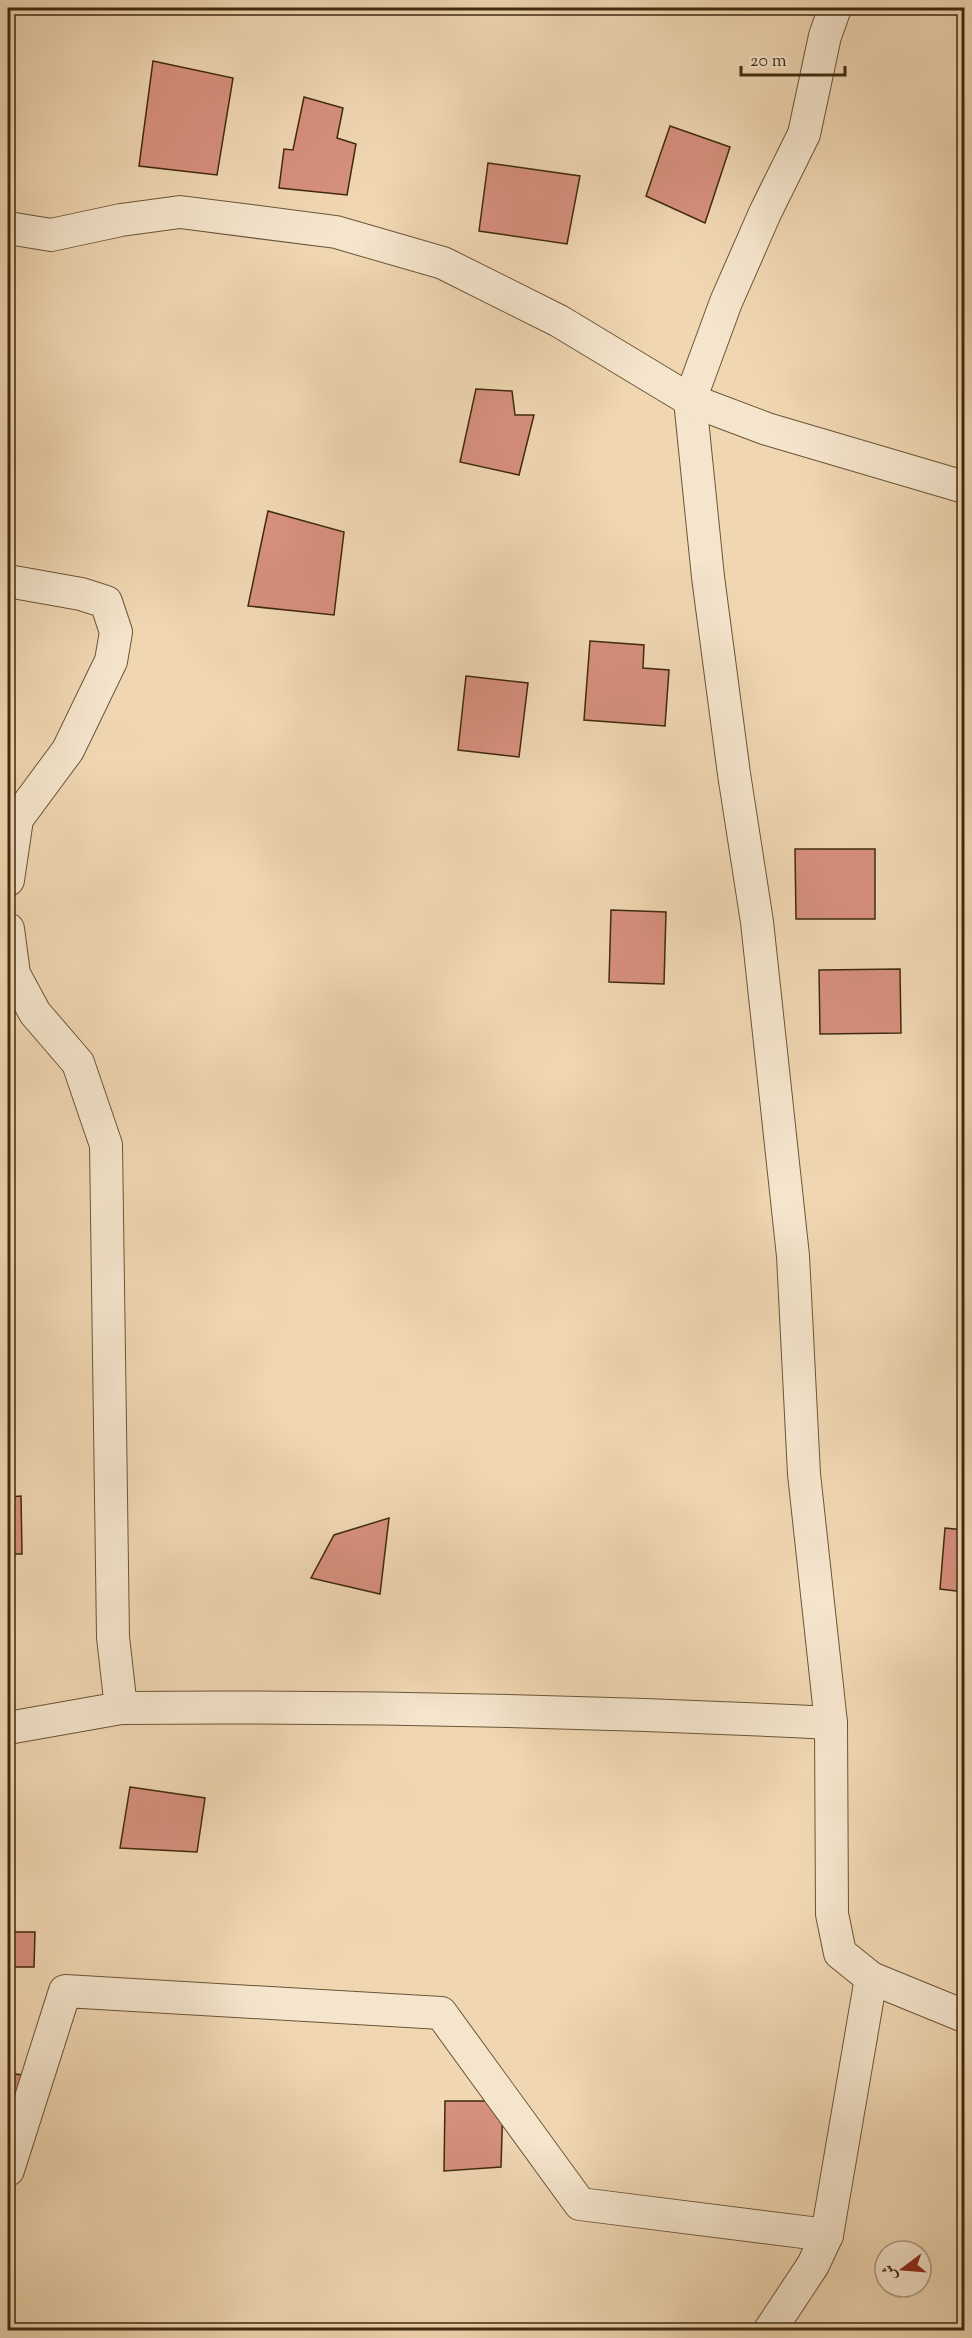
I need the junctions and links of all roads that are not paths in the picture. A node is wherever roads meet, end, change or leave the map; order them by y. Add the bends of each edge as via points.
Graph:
1 (835, 8) edge
2 (8, 228) edge
3 (690, 400) junction
4 (964, 488) edge
5 (8, 581) edge
6 (8, 880) edge
7 (8, 929) edge
8 (121, 1708) junction
9 (831, 1723) junction
10 (8, 1728) edge
11 (871, 1978) junction
12 (964, 2016) edge
13 (8, 2170) edge
14 (827, 2235) junction
15 (770, 2331) edge

1 - 3 street via 825,36 804,134 726,302
2 - 3 street via 51,235 180,212 336,232 442,263 559,321
3 - 4 street via 767,429
3 - 9 street via 708,578 757,922 790,1232 804,1474
5 - 6 street via 106,602 116,632 111,661 68,750 17,819
7 - 8 street via 14,974 34,1013 78,1063 106,1145 113,1637
8 - 9 street via 302,1707
8 - 10 street
9 - 11 street via 832,1914 840,1953
11 - 12 street
11 - 14 street
13 - 14 street via 65,1991 441,2013 580,2204
14 - 15 street via 813,2265

